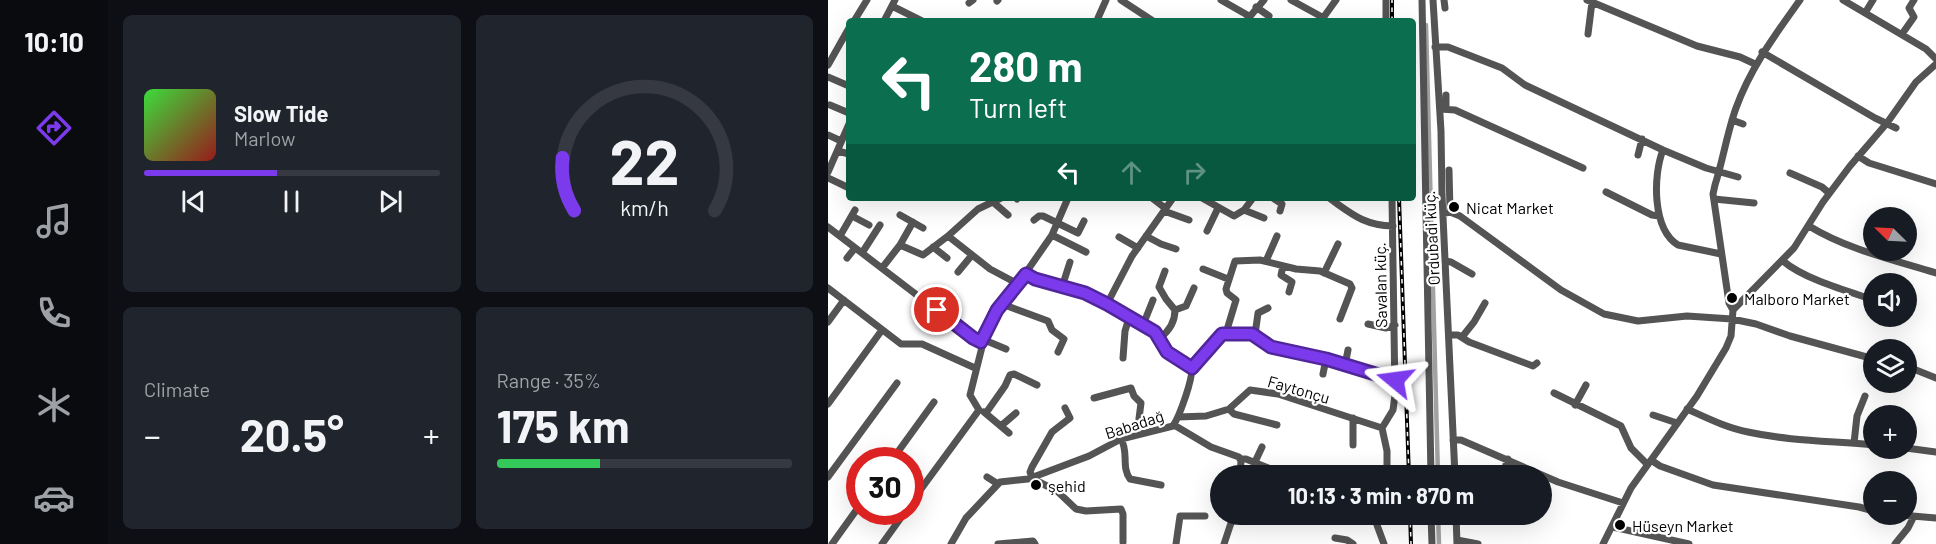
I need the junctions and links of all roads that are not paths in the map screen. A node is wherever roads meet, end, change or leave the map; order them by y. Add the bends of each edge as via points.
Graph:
1 (867, 0) edge
2 (1106, 0) edge
3 (1121, 0) edge
4 (1221, 0) edge
5 (1264, 0) edge
6 (1291, 0) edge
7 (1336, 0) edge
8 (1386, 0) edge
9 (1422, 0) edge
10 (1433, 0) edge
11 (1800, 0) edge
12 (1843, 0) edge
13 (1874, 0) edge
14 (1914, 0) edge
15 (1589, 1) edge
16 (894, 3) edge
17 (1256, 7) junction
18 (1866, 13) junction
19 (1269, 16) dead end
20 (856, 18) edge
21 (886, 18) edge
22 (917, 18) edge
23 (1098, 18) dead end
24 (1148, 18) edge
25 (1246, 18) edge
26 (1248, 18) edge
27 (1321, 18) edge
28 (1324, 18) edge
29 (1386, 18) edge
30 (846, 33) edge
31 (1588, 34) dead end
32 (1902, 34) junction
33 (1435, 47) junction
34 (1762, 52) junction
35 (1936, 59) edge
36 (1755, 64) junction
37 (1936, 64) edge
38 (828, 65) edge
39 (828, 77) edge
40 (846, 85) edge
41 (1446, 95) dead end
42 (830, 104) edge
43 (1443, 109) junction
44 (846, 112) edge
45 (1732, 120) junction
46 (1887, 123) junction
47 (1743, 124) dead end
48 (1896, 128) dead end
49 (846, 130) edge
50 (828, 135) edge
51 (1642, 140) junction
52 (841, 141) junction
53 (1663, 150) junction
54 (837, 151) junction
55 (846, 153) edge
56 (1638, 155) dead end
57 (1858, 156) junction
58 (831, 157) edge
59 (1583, 168) dead end
60 (1449, 170) dead end
61 (828, 172) edge
62 (1719, 172) junction
63 (1790, 173) dead end
64 (1738, 177) dead end
65 (828, 178) edge
66 (1936, 184) edge
67 (846, 187) edge
68 (1606, 192) dead end
69 (1829, 193) junction
70 (1714, 199) junction
71 (981, 201) edge
72 (1067, 201) edge
73 (1155, 201) edge
74 (1171, 201) edge
75 (1207, 201) edge
76 (1251, 201) edge
77 (1280, 201) edge
78 (1333, 201) edge
79 (1392, 201) edge
80 (993, 202) joint
81 (1754, 203) dead end
82 (984, 205) junction
83 (1218, 208) junction
84 (1164, 209) junction
85 (1244, 210) junction
86 (1280, 211) dead end
87 (1447, 213) junction
88 (900, 214) dead end
89 (1008, 215) dead end
90 (1659, 216) junction
91 (1264, 218) dead end
92 (1034, 220) dead end
93 (1084, 220) dead end
94 (1189, 220) dead end
95 (913, 222) junction
96 (1058, 224) junction
97 (869, 225) dead end
98 (880, 225) dead end
99 (1393, 226) junction
100 (1809, 226) junction
101 (828, 227) edge
102 (923, 228) dead end
103 (1208, 231) dead end
104 (1052, 235) junction
105 (840, 236) junction
106 (948, 236) junction
107 (1146, 236) junction
108 (1277, 236) dead end
109 (1119, 237) dead end
110 (1338, 244) dead end
111 (900, 245) junction
112 (933, 247) junction
113 (855, 248) junction
114 (1138, 248) junction
115 (1176, 249) dead end
116 (1086, 252) dead end
117 (862, 253) junction
118 (1721, 254) junction
119 (972, 255) junction
120 (847, 258) dead end
121 (947, 258) dead end
122 (1266, 261) junction
123 (1445, 261) junction
124 (1783, 261) junction
125 (1070, 262) dead end
126 (1283, 266) junction
127 (882, 268) junction
128 (1203, 269) dead end
129 (1165, 271) dead end
130 (958, 272) dead end
131 (1324, 273) junction
132 (1936, 273) edge
133 (1026, 274) junction
134 (1472, 274) dead end
135 (1228, 279) junction
136 (1018, 285) junction
137 (1062, 287) junction
138 (828, 288) edge
139 (1194, 288) dead end
140 (1289, 292) dead end
141 (944, 296) dead end
142 (1863, 296) edge
143 (844, 300) junction
144 (1153, 300) dead end
145 (1485, 303) dead end
146 (1002, 304) junction
147 (1107, 304) junction
148 (1268, 308) dead end
149 (937, 310) junction
150 (1175, 310) junction
151 (1733, 310) junction
152 (1129, 318) junction
153 (1340, 319) dead end
154 (1732, 319) junction
155 (828, 322) edge
156 (1368, 324) dead end
157 (1143, 325) junction
158 (1395, 325) junction
159 (882, 330) junction
160 (1226, 333) junction
161 (1255, 335) junction
162 (1449, 335) junction
163 (1462, 337) junction
164 (1160, 338) junction
165 (982, 341) junction
166 (1006, 350) dead end
167 (1348, 350) dead end
168 (1058, 352) dead end
169 (1863, 355) edge
170 (1123, 358) dead end
171 (1326, 359) junction
172 (1537, 363) dead end
173 (1345, 364) junction
174 (975, 368) junction
175 (1192, 368) junction
176 (1917, 370) edge
177 (1323, 374) dead end
178 (1936, 378) edge
179 (1395, 380) junction
180 (897, 383) dead end
181 (1586, 385) dead end
182 (1036, 386) dead end
183 (1144, 393) dead end
184 (1554, 393) dead end
185 (1865, 396) dead end
186 (1094, 398) dead end
187 (1139, 400) junction
188 (934, 402) dead end
189 (828, 404) edge
190 (1575, 405) junction
191 (1065, 408) dead end
192 (1229, 409) junction
193 (1687, 409) junction
194 (982, 412) junction
195 (1016, 413) dead end
196 (1653, 415) dead end
197 (1178, 417) junction
198 (1353, 418) junction
199 (1677, 423) junction
200 (1002, 425) junction
201 (1174, 425) junction
202 (1277, 425) dead end
203 (1382, 428) junction
204 (1009, 433) dead end
205 (1137, 434) junction
206 (1121, 439) junction
207 (1453, 440) junction
208 (1854, 443) junction
209 (1863, 444) edge
210 (1353, 445) dead end
211 (901, 447) edge
212 (1262, 447) dead end
213 (1917, 449) edge
214 (1936, 452) edge
215 (1240, 459) junction
216 (1508, 459) junction
217 (1256, 462) junction
218 (1649, 462) junction
219 (1240, 465) edge
220 (1263, 465) edge
221 (1387, 465) edge
222 (1431, 465) edge
223 (1454, 465) edge
224 (1506, 465) edge
225 (828, 477) edge
226 (987, 477) dead end
227 (1032, 477) junction
228 (998, 484) junction
229 (1161, 485) dead end
230 (924, 486) edge
231 (1623, 503) junction
232 (1863, 508) edge
233 (1205, 516) dead end
234 (1917, 518) edge
235 (1936, 518) edge
236 (846, 524) edge
237 (896, 525) edge
238 (1230, 525) edge
239 (1378, 525) edge
240 (1431, 525) edge
241 (1456, 525) edge
242 (1910, 525) edge
243 (1613, 527) junction
244 (1335, 538) dead end
245 (833, 541) edge
246 (1123, 542) dead end
247 (1457, 542) edge
248 (882, 544) edge
249 (951, 544) edge
250 (998, 544) edge
251 (1035, 544) edge
252 (1176, 544) edge
253 (1224, 544) edge
254 (1353, 544) edge
255 (1384, 544) edge
256 (1432, 544) edge
257 (1478, 544) edge
258 (1603, 544) edge
259 (1689, 544) edge
260 (1895, 544) edge

1 - 20 street
2 - 23 street
3 - 24 street
4 - 25 street
5 - 17 street
6 - 27 street
7 - 28 street
8 - 29 street
9 - 222 street
10 - 33 street, Ordubadi küç.
11 - 34 street
12 - 18 street
13 - 18 street
14 - 32 street via 1909,8 1914,17
15 - 31 street
15 - 36 street via 1697,46
16 - 21 street
16 - 22 street
17 - 19 street
17 - 26 street
18 - 32 street
30 - 38 street
32 - 35 street
33 - 43 street, Ordubadi küç.
33 - 51 street via 1455,49 1502,68 1525,85
34 - 36 street
34 - 46 street
36 - 45 street
37 - 46 street via 1916,82
39 - 40 street
41 - 43 street
42 - 44 street
43 - 59 street via 1455,110
43 - 87 street, Ordubadi küç.
45 - 47 street
45 - 62 street
46 - 48 street
46 - 57 street
49 - 52 street
50 - 52 street
51 - 53 street
51 - 56 street
52 - 54 street
53 - 62 street
53 - 90 street via 1657,177
54 - 55 street
54 - 58 street
57 - 66 street
57 - 69 street
58 - 61 street
60 - 87 street
62 - 64 street
62 - 70 street
63 - 69 street
65 - 67 street
68 - 90 street
69 - 100 street
70 - 81 street
70 - 118 street
71 - 82 street
72 - 96 street
73 - 84 street
74 - 84 street
75 - 83 street
76 - 85 street
77 - 86 street
78 - 99 street via 1357,218
79 - 99 street, Savalan küç.
80 - 82 street
80 - 89 street
82 - 106 street
83 - 85 street via 1234,216
83 - 103 street
84 - 94 street
84 - 107 street
85 - 91 street
87 - 123 street, Ordubadi küç.
87 - 154 street via 1460,216 1561,290 1604,314 1638,321 1687,316
88 - 95 street
90 - 118 street via 1675,244
92 - 96 street via 1041,215
93 - 96 street via 1078,233
95 - 102 street
95 - 111 street
96 - 104 street
97 - 105 street via 854,213
98 - 117 street
99 - 158 street, Savalan küç.
100 - 124 street
100 - 132 street via 1861,249
101 - 105 street
104 - 116 street
104 - 133 street
105 - 113 street
106 - 112 street
106 - 119 street
107 - 114 street
107 - 115 street
108 - 122 street
109 - 114 street
110 - 131 street
111 - 112 street via 921,255
111 - 127 street
112 - 121 street
113 - 117 street
113 - 120 street
114 - 147 street
117 - 127 street
118 - 151 street
119 - 130 street
119 - 136 street
122 - 126 street
122 - 135 street via 1235,261
123 - 134 street
123 - 162 street, Ordubadi küç.
124 - 142 street
124 - 151 street
125 - 137 street
126 - 131 street
126 - 140 street via 1282,276 1292,282
127 - 149 street
128 - 135 street
129 - 150 street via 1159,287
131 - 153 street via 1352,286
133 - 136 street
133 - 137 street
135 - 160 street via 1226,291 1236,300
136 - 146 street
137 - 147 street
138 - 143 street
139 - 150 street via 1186,306
141 - 149 street
143 - 155 street
143 - 159 street
144 - 157 street
145 - 163 street
146 - 165 street
146 - 168 street via 1048,321 1064,339
147 - 152 street
148 - 161 street via 1258,313
149 - 165 street
150 - 164 street via 1172,323
151 - 154 street
152 - 157 street
152 - 170 street
154 - 169 street
154 - 193 street via 1730,341
156 - 158 street via 1386,328
157 - 164 street
158 - 179 street, Savalan küç.
159 - 174 street via 903,345 922,344
159 - 189 street
160 - 161 street
160 - 175 street
161 - 171 street via 1267,346
162 - 163 street
162 - 207 street, Ordubadi küç.
163 - 172 street via 1531,365
164 - 175 street via 1167,352
165 - 166 street
165 - 174 street
167 - 173 street
171 - 173 street
171 - 177 street
173 - 179 street
174 - 194 street via 970,395
175 - 197 street, Babadağ
176 - 178 street
179 - 203 street, Savalan küç. via 1395,404
180 - 225 street
181 - 190 street
182 - 194 street via 1010,375
183 - 187 street
184 - 190 street
185 - 208 street via 1857,416
186 - 187 street via 1130,388
187 - 205 street
188 - 211 street
190 - 218 street via 1621,426 1631,448
191 - 227 street via 1070,418 1049,436 1032,467
192 - 197 street, Faytonçu via 1206,416
192 - 198 street, Faytonçu via 1250,390 1278,394
192 - 202 street via 1234,414
193 - 199 street
193 - 208 street via 1749,433
194 - 200 street
194 - 230 street
195 - 200 street
196 - 199 street
197 - 201 street, Babadağ
198 - 203 street, Faytonçu
198 - 210 street
199 - 218 street
200 - 204 street
201 - 205 street, Babadağ
201 - 215 street
203 - 221 street
205 - 206 street, Babadağ
206 - 227 street, Babadağ via 1089,456
206 - 229 street via 1126,450 1125,471 1130,478
207 - 216 street
207 - 223 street, Ordubadi küç.
208 - 209 street
212 - 217 street
213 - 214 street
215 - 217 street
215 - 219 street
216 - 224 street
216 - 231 street via 1564,484
217 - 220 street
218 - 231 street
218 - 232 street via 1713,485
226 - 228 street
227 - 228 street, Babadağ
227 - 246 street via 1057,491 1076,509 1121,509
228 - 249 street via 966,518
231 - 243 street
233 - 252 street via 1177,516
234 - 235 street
236 - 245 street
237 - 248 street
238 - 253 street
239 - 255 street
240 - 256 street
241 - 247 street
242 - 260 street
243 - 258 street
243 - 259 street
244 - 254 street
247 - 257 street
250 - 251 street

